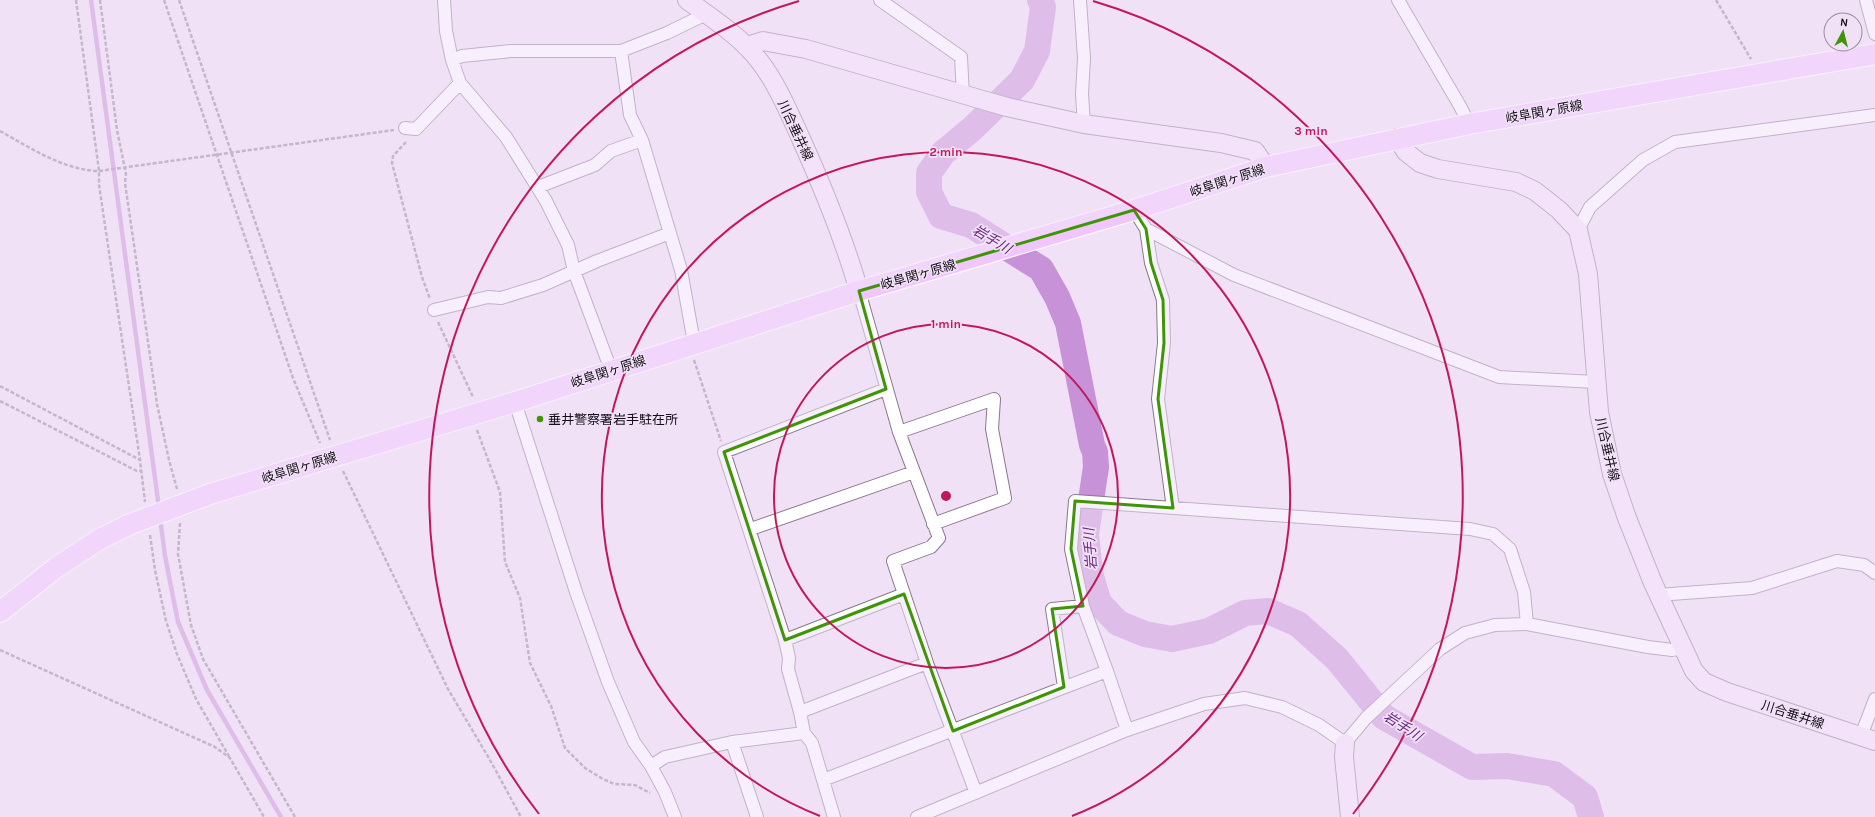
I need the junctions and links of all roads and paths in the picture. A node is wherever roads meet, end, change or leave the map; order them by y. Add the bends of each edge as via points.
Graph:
1 (76, 0) edge
2 (100, 0) edge
3 (164, 0) edge
4 (179, 0) edge
5 (444, 0) edge
6 (687, 0) edge
7 (880, 0) edge
8 (1080, 0) edge
9 (1398, 0) edge
10 (1716, 0) edge
11 (1866, 0) edge
12 (706, 14) junction
13 (1875, 34) edge
14 (747, 46) junction
15 (621, 51) junction
16 (1875, 54) edge
17 (452, 60) junction
18 (1761, 74) junction
19 (460, 83) junction
20 (968, 97) junction
21 (1875, 115) edge
22 (1084, 124) junction
23 (1469, 124) junction
24 (409, 128) junction
25 (0, 132) edge
26 (1397, 138) junction
27 (642, 140) junction
28 (232, 153) junction
29 (217, 155) junction
30 (1266, 167) junction
31 (126, 168) junction
32 (99, 171) junction
33 (538, 187) junction
34 (1134, 210) junction
35 (1146, 230) junction
36 (1578, 230) junction
37 (670, 234) junction
38 (574, 271) junction
39 (859, 291) junction
40 (434, 310) junction
41 (692, 344) junction
42 (611, 370) junction
43 (1596, 382) junction
44 (0, 386) edge
45 (886, 389) junction
46 (0, 401) edge
47 (514, 402) junction
48 (472, 414) junction
49 (899, 432) junction
50 (724, 452) junction
51 (331, 457) junction
52 (140, 460) junction
53 (142, 471) junction
54 (914, 472) junction
55 (178, 506) junction
56 (1173, 508) junction
57 (146, 518) junction
58 (933, 524) junction
59 (751, 529) junction
60 (1875, 573) edge
61 (904, 594) junction
62 (1658, 595) junction
63 (1083, 606) junction
64 (0, 612) edge
65 (1527, 624) junction
66 (785, 640) junction
67 (1682, 648) junction
68 (0, 650) edge
69 (927, 663) junction
70 (1107, 671) junction
71 (1064, 688) junction
72 (1875, 698) edge
73 (800, 712) junction
74 (1128, 730) junction
75 (953, 731) junction
76 (804, 733) junction
77 (1868, 738) edge
78 (732, 742) junction
79 (1345, 743) junction
80 (230, 758) junction
81 (651, 766) junction
82 (823, 780) junction
83 (665, 792) junction
84 (976, 793) junction
85 (264, 817) edge
86 (295, 817) edge
87 (521, 817) edge
88 (675, 817) edge
89 (757, 817) edge
90 (834, 817) edge
91 (917, 817) edge
92 (1350, 817) edge

1 - 32 path
2 - 31 path via 117,130
3 - 29 path
4 - 28 path
5 - 17 street via 446,31
6 - 12 main road, 川合垂井線
7 - 20 street via 961,57
8 - 22 street via 1084,58
9 - 23 street
10 - 18 path
11 - 13 street
12 - 14 main road, 川合垂井線
12 - 15 street
14 - 20 main road via 763,41 806,49
14 - 39 main road, 川合垂井線 via 766,70 786,107 829,201
15 - 17 street via 511,51 462,56
15 - 27 street via 630,115
16 - 18 main road, 岐阜関ヶ原線
17 - 19 street
18 - 23 main road, 岐阜関ヶ原線
19 - 24 street via 416,129
19 - 33 street via 506,137
20 - 22 main road
21 - 36 street via 1675,142 1643,160 1590,207
22 - 30 main road via 1222,143 1256,151
23 - 26 main road, 岐阜関ヶ原線
24 - 28 path
24 - 40 path via 407,141 393,156 392,163 422,277
25 - 32 path via 60,163 85,171
26 - 30 main road, 岐阜関ヶ原線
26 - 36 main road via 1406,152 1420,164 1516,182 1536,191
27 - 33 street via 611,151 595,165
27 - 37 street
28 - 29 path
28 - 51 path
29 - 31 path
29 - 51 path via 293,378
30 - 34 main road, 岐阜関ヶ原線
31 - 32 path
31 - 55 path via 125,183 157,404
32 - 52 path
33 - 38 street via 568,245
34 - 35 street
34 - 39 main road, 岐阜関ヶ原線
35 - 43 street via 1234,275 1499,377
35 - 56 street via 1151,262 1163,300 1164,343 1158,399
36 - 43 main road, 川合垂井線 via 1588,274
37 - 38 street
37 - 41 street via 681,270
38 - 40 street via 543,285 501,298 488,297
38 - 42 street
39 - 41 main road, 岐阜関ヶ原線
39 - 45 street
40 - 48 path via 473,395
41 - 42 main road, 岐阜関ヶ原線
41 - 50 path
42 - 47 main road, 岐阜関ヶ原線
43 - 62 main road, 川合垂井線 via 1599,412 1612,474
44 - 52 path
45 - 49 street
45 - 50 street
46 - 53 path via 137,471
47 - 48 main road, 岐阜関ヶ原線
47 - 81 street via 608,682 634,742
48 - 51 main road, 岐阜関ヶ原線
48 - 83 path via 500,492 505,562 520,598 530,663 551,706 566,748 585,768 614,784 635,785 651,793
49 - 54 street
49 - 58 street via 994,399 992,429 1005,498
50 - 59 street
51 - 55 main road, 岐阜関ヶ原線
51 - 87 path via 448,689
52 - 53 path
53 - 57 path
54 - 58 street
54 - 59 street
55 - 57 main road, 岐阜関ヶ原線
55 - 86 path via 178,554 191,624 203,659
56 - 63 street via 1074,502 1071,549
56 - 65 street via 1470,529 1493,534 1510,549 1524,592
57 - 64 main road, 岐阜関ヶ原線 via 100,539 57,566
57 - 80 path via 166,621 177,654 196,699
58 - 61 street via 939,538 931,547 893,561
59 - 66 street
60 - 62 street via 1864,565 1837,561 1752,588
61 - 66 street
61 - 69 street
62 - 67 main road, 川合垂井線
63 - 70 street
63 - 71 street via 1052,609
65 - 67 street via 1648,647 1672,650
65 - 79 street via 1494,625 1465,633 1440,649 1366,718
66 - 73 street via 789,658 788,669
67 - 77 main road, 川合垂井線 via 1694,671 1704,682 1727,692
68 - 80 path via 215,747
69 - 73 street
69 - 75 street
70 - 71 street
70 - 74 street
71 - 75 street
72 - 77 street
73 - 76 street
74 - 79 street via 1204,704 1244,698 1282,707 1319,725
74 - 84 street
75 - 82 street
75 - 84 street
76 - 78 street
76 - 82 street via 812,743
78 - 81 street via 665,757
78 - 89 street
79 - 92 main road via 1344,758
80 - 85 path
81 - 83 street
82 - 90 street
83 - 88 street
84 - 91 street

